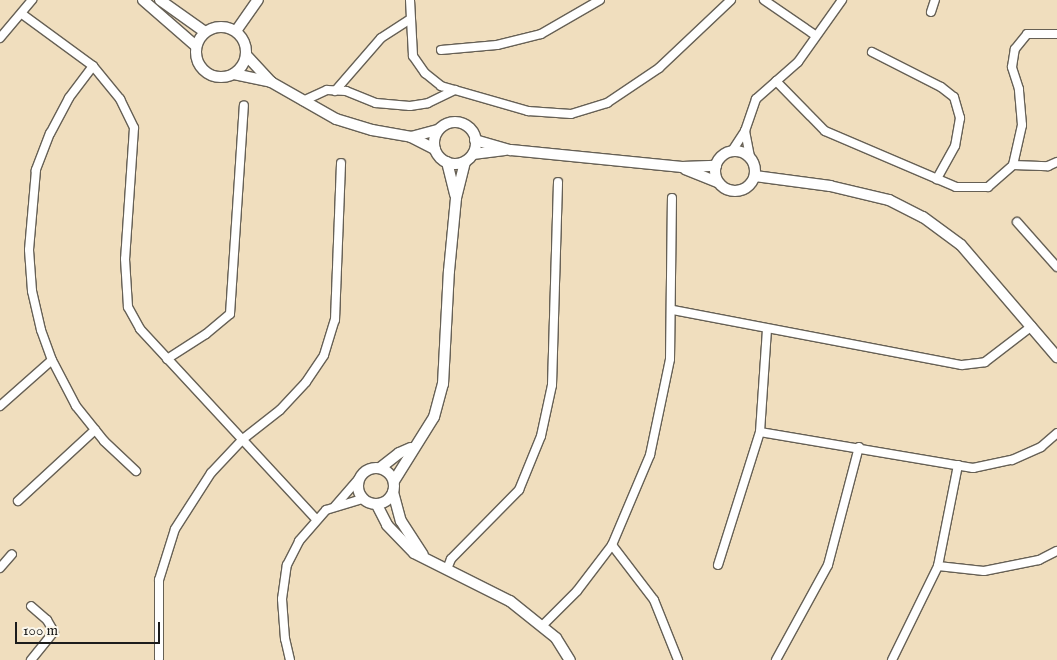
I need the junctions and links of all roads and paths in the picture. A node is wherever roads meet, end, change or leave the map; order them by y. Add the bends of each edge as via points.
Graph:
1 (32, 0) edge
2 (143, 0) edge
3 (160, 0) edge
4 (258, 0) edge
5 (410, 0) edge
6 (600, 0) edge
7 (731, 0) edge
8 (764, 0) edge
9 (842, 0) edge
10 (935, 0) edge
11 (931, 12) dead end
12 (22, 14) junction
13 (409, 20) junction
14 (236, 31) junction
15 (205, 32) junction
16 (1057, 34) edge
17 (815, 35) junction
18 (0, 38) edge
19 (196, 46) junction
20 (441, 50) dead end
21 (872, 52) dead end
22 (246, 55) junction
23 (94, 66) junction
24 (234, 74) junction
25 (776, 81) junction
26 (271, 82) junction
27 (455, 90) junction
28 (335, 91) junction
29 (303, 100) junction
30 (244, 105) dead end
31 (438, 130) junction
32 (746, 131) junction
33 (410, 137) junction
34 (475, 140) junction
35 (435, 150) junction
36 (511, 150) junction
37 (732, 151) junction
38 (473, 154) junction
39 (750, 157) junction
40 (447, 162) junction
41 (465, 162) junction
42 (1057, 162) edge
43 (341, 163) dead end
44 (1014, 165) junction
45 (716, 166) junction
46 (682, 167) junction
47 (756, 176) junction
48 (938, 179) junction
49 (558, 182) dead end
50 (718, 182) junction
51 (456, 198) junction
52 (672, 198) dead end
53 (1017, 222) dead end
54 (1056, 265) edge
55 (673, 310) junction
56 (1032, 326) junction
57 (767, 329) junction
58 (1057, 357) edge
59 (168, 359) junction
60 (52, 360) junction
61 (0, 406) edge
62 (96, 430) junction
63 (760, 432) junction
64 (1057, 433) edge
65 (243, 439) junction
66 (859, 447) junction
67 (411, 448) junction
68 (958, 465) junction
69 (380, 468) junction
70 (136, 471) dead end
71 (358, 480) junction
72 (394, 481) junction
73 (393, 492) junction
74 (363, 499) junction
75 (18, 501) dead end
76 (377, 505) junction
77 (335, 506) junction
78 (316, 519) junction
79 (612, 545) junction
80 (1057, 551) edge
81 (12, 554) dead end
82 (423, 555) junction
83 (718, 565) dead end
84 (938, 566) junction
85 (0, 568) edge
86 (447, 569) junction
87 (31, 606) dead end
88 (543, 626) junction
89 (159, 659) edge
90 (31, 660) edge
91 (290, 660) edge
92 (570, 660) edge
93 (678, 660) edge
94 (776, 660) edge
95 (892, 660) edge

1 - 12 street
2 - 19 street
3 - 15 street
4 - 14 street
5 - 13 street
6 - 20 street via 541,34 496,45
7 - 27 street via 659,68 606,103 571,114 528,111
8 - 17 street
9 - 17 street
10 - 11 street
12 - 18 street
12 - 23 street
13 - 27 street via 413,56 424,73 441,86
13 - 28 street via 382,38
14 - 15 street via 224,26
14 - 22 street via 244,42
15 - 19 street
16 - 44 street via 1027,34 1015,49 1012,67 1019,89 1022,124
17 - 25 street via 798,62
19 - 24 street via 198,62 209,74 226,77
21 - 48 street via 941,87 954,97 960,118 954,146
22 - 24 street
22 - 26 street
23 - 59 street via 120,99 134,128 125,259 128,307 140,329
23 - 60 street via 65,105 36,170 29,250 32,291
24 - 26 street
25 - 32 street via 756,99
25 - 48 street via 825,131
26 - 29 street
27 - 28 street via 428,103 393,106
28 - 29 street
29 - 33 street via 336,119
30 - 59 street via 230,314
31 - 33 street
31 - 34 street via 457,122 469,128
31 - 35 street
32 - 37 street
32 - 39 street
33 - 35 street
34 - 36 street
34 - 38 street
35 - 40 street
36 - 38 street
36 - 46 street
37 - 39 street
37 - 45 street via 720,158
38 - 41 street
39 - 47 street
40 - 41 street
40 - 51 street
41 - 51 street
42 - 44 street via 1048,166
43 - 65 street via 335,320 324,355 306,382 280,410
44 - 48 street via 988,187 956,187
45 - 46 street
45 - 50 street
46 - 50 street
47 - 50 street via 742,191 729,191
47 - 56 street via 830,186 889,200 923,217 961,246
49 - 86 street via 552,384 541,436 519,490 451,559
51 - 67 street via 443,384 434,417
52 - 55 street
53 - 54 street
55 - 57 street
55 - 79 street via 663,407 650,455
56 - 57 street via 985,362 962,365
56 - 58 street
57 - 63 street
59 - 65 street
60 - 61 street
60 - 62 street via 76,406
62 - 70 street
62 - 75 street
63 - 66 street
63 - 83 street
64 - 68 street via 1041,447 1012,460 973,468
65 - 78 street
65 - 89 street via 211,473 175,530 159,580
66 - 68 street
66 - 94 street via 828,565
67 - 69 street via 399,452
67 - 72 street via 407,462
68 - 84 street
69 - 71 street via 367,470
69 - 72 street
71 - 74 street via 357,487
71 - 77 street
72 - 73 street
73 - 76 street via 384,503
73 - 82 street via 401,521
74 - 76 street
74 - 77 street
76 - 82 street via 387,525 414,553
77 - 78 street
78 - 91 street via 299,541 287,565 282,599
79 - 88 street via 577,591
79 - 93 street via 654,600
80 - 84 street via 1039,560 984,571
81 - 85 street
82 - 86 street
84 - 95 street
86 - 88 street via 495,591
87 - 90 street via 47,620 54,632
88 - 92 street via 565,649

